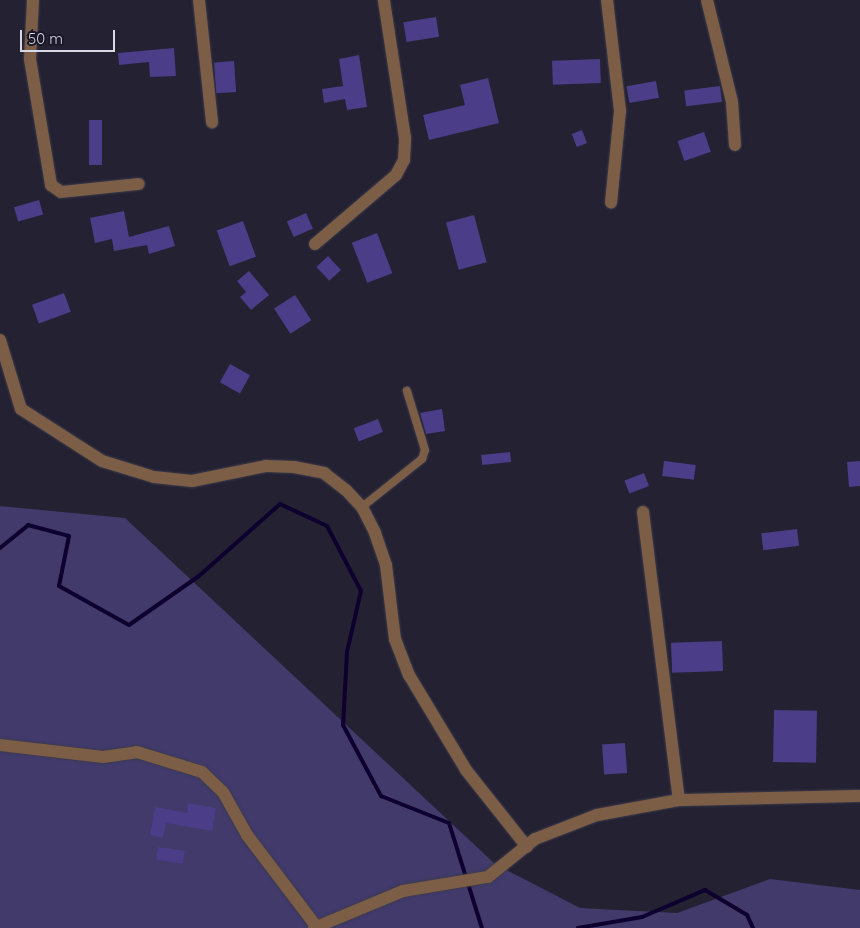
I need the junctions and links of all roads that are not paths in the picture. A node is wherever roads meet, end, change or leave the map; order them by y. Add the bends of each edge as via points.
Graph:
1 (32, 0) edge
2 (199, 0) edge
3 (384, 0) edge
4 (607, 0) edge
5 (707, 0) edge
6 (212, 122) dead end
7 (735, 145) dead end
8 (139, 184) dead end
9 (611, 204) dead end
10 (315, 244) dead end
11 (0, 340) edge
12 (407, 391) dead end
13 (362, 506) junction
14 (643, 512) dead end
15 (0, 745) edge
16 (860, 796) edge
17 (679, 800) junction
18 (526, 847) junction
19 (315, 927) edge

1 - 8 street via 30,60 51,185 61,192
2 - 6 street
3 - 10 street via 405,138 404,160 396,175
4 - 9 street via 620,111
5 - 7 street via 732,102
11 - 13 street via 21,409 102,461 154,477 192,481 266,466 294,467 324,473
12 - 13 lane via 425,450 422,459
13 - 18 street via 386,565 395,639 410,675 466,770
14 - 17 street
15 - 19 street via 103,757 137,752 202,772 222,792 247,834
16 - 17 street
17 - 18 street via 597,815 548,832
18 - 19 street via 488,877 403,891

